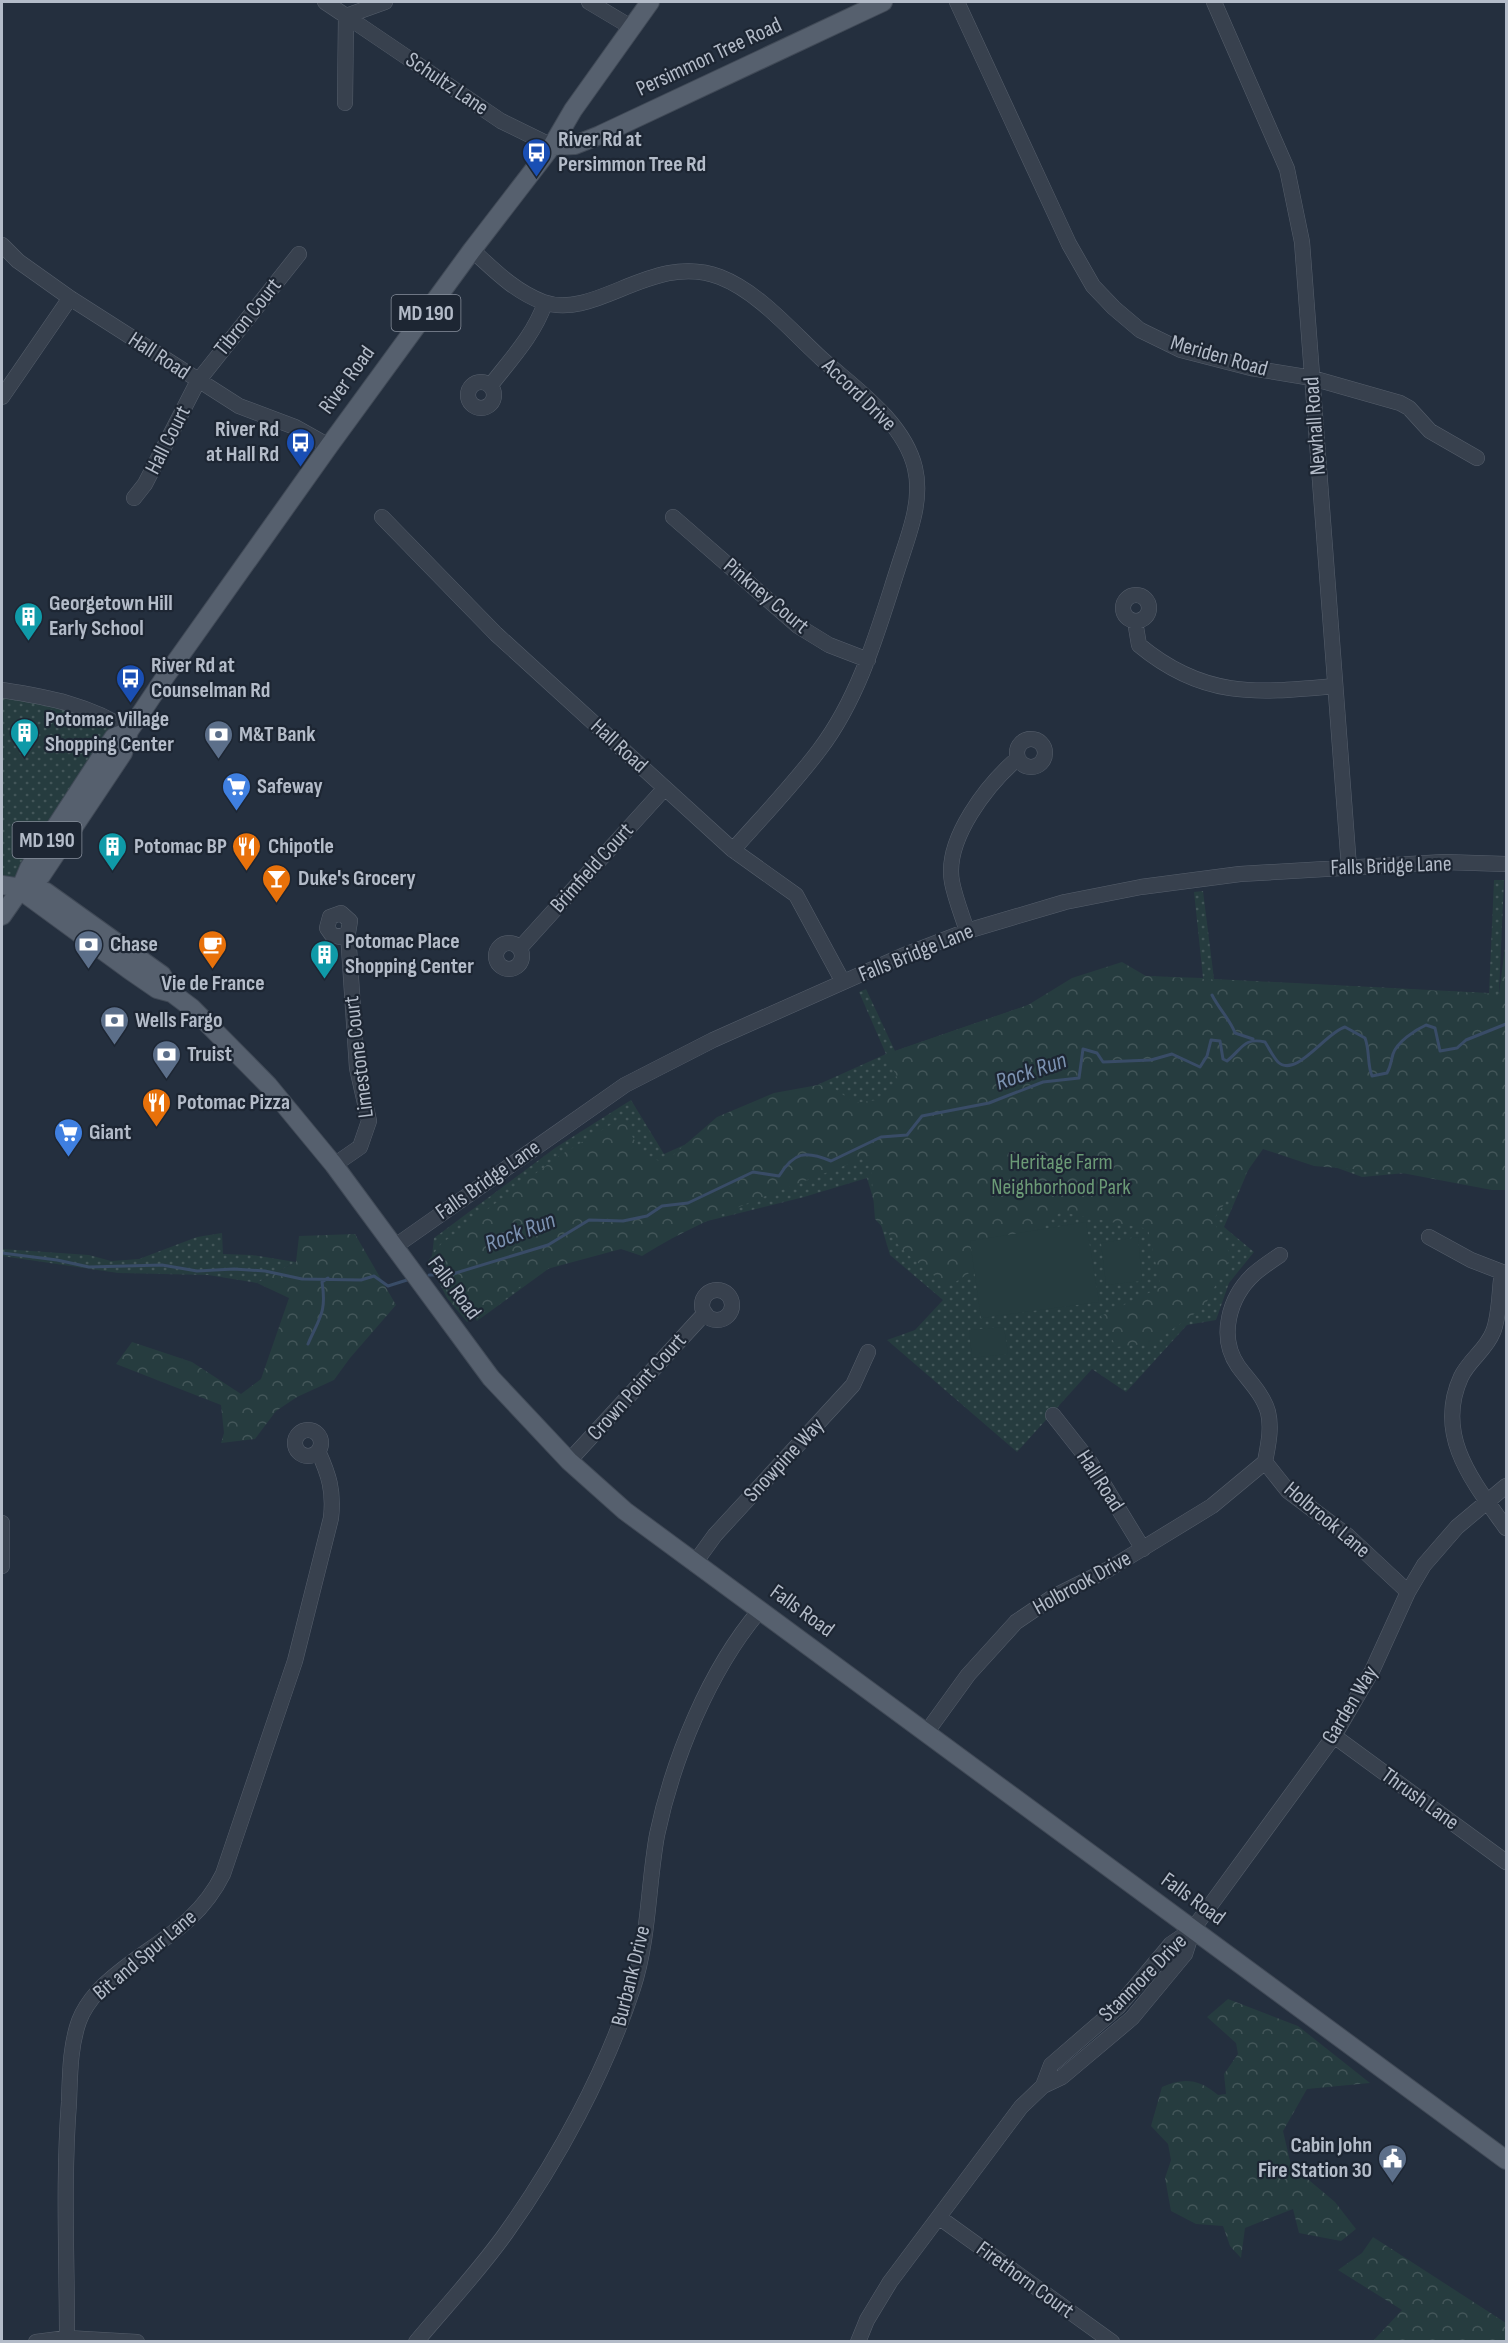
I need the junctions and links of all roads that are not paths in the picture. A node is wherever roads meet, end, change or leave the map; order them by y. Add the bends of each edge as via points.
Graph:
1 (325, 2) edge
2 (385, 2) edge
3 (589, 2) edge
4 (650, 2) edge
5 (883, 2) edge
6 (957, 2) edge
7 (1214, 2) edge
8 (346, 16) junction
9 (631, 27) junction
10 (345, 103) dead end
11 (552, 146) junction
12 (2, 245) edge
13 (472, 250) junction
14 (299, 254) dead end
15 (70, 298) junction
16 (545, 303) junction
17 (1312, 378) junction
18 (198, 381) junction
19 (490, 386) dead end
20 (2, 397) edge
21 (329, 446) junction
22 (1477, 458) dead end
23 (134, 498) dead end
24 (382, 517) dead end
25 (673, 517) dead end
26 (1135, 621) dead end
27 (868, 660) junction
28 (1335, 686) junction
29 (2, 690) edge
30 (129, 731) junction
31 (1018, 758) dead end
32 (665, 788) junction
33 (733, 850) junction
34 (1506, 864) edge
35 (1349, 867) junction
36 (2, 885) edge
37 (20, 890) junction
38 (2, 916) edge
39 (967, 931) junction
40 (348, 933) dead end
41 (520, 948) dead end
42 (843, 982) junction
43 (334, 1165) junction
44 (1429, 1237) dead end
45 (394, 1247) junction
46 (1280, 1255) dead end
47 (705, 1312) dead end
48 (868, 1352) dead end
49 (1053, 1415) dead end
50 (318, 1451) dead end
51 (569, 1461) junction
52 (1265, 1462) junction
53 (1506, 1486) edge
54 (1488, 1502) junction
55 (2, 1524) edge
56 (1506, 1528) edge
57 (1143, 1549) junction
58 (694, 1564) junction
59 (2, 1566) edge
60 (1408, 1592) junction
61 (760, 1610) junction
62 (926, 1733) junction
63 (1335, 1736) junction
64 (1506, 1862) edge
65 (1193, 1929) junction
66 (1506, 2160) edge
67 (940, 2217) junction
68 (67, 2338) junction
69 (36, 2342) edge
70 (137, 2342) edge
71 (416, 2342) edge
72 (858, 2342) edge
73 (1112, 2342) edge

1 - 8 street, Schultz Lane
2 - 8 street
3 - 9 street
4 - 9 main road, River Road / MD 190
5 - 11 main road, Persimmon Tree Road via 600,135 575,145
6 - 17 street, Meriden Road via 1069,244 1094,286 1140,330 1181,350
7 - 17 street, Newhall Road via 1287,169 1302,242
8 - 10 street
8 - 11 street, Schultz Lane via 501,121
9 - 11 main road, River Road / MD 190
11 - 13 main road, River Road / MD 190
12 - 15 street, Hall Road
13 - 16 street, Accord Drive via 513,287
13 - 21 main road, River Road / MD 190
14 - 18 street, Tibron Court
15 - 18 street, Hall Road
15 - 20 street
16 - 19 street via 528,338
16 - 27 street, Accord Drive via 583,302 666,272 694,271 719,277 759,302 871,403 902,437 915,467 918,491 913,522
17 - 22 street, Meriden Road via 1400,403 1430,431
17 - 28 street, Newhall Road
18 - 21 street, Hall Road via 247,411 295,428
18 - 23 street, Hall Court
21 - 30 main road, River Road / MD 190
24 - 32 street, Hall Road via 496,634
25 - 27 street, Pinkney Court via 798,626 829,645
26 - 28 street via 1139,645 1164,665 1192,677 1247,692
27 - 33 street, Accord Drive via 847,706 821,748
28 - 35 street, Newhall Road
29 - 30 street via 71,703 108,716
30 - 37 main road, River Road / MD 190 via 123,753 41,876
31 - 39 street via 999,774 956,844 952,880
32 - 33 street, Hall Road
32 - 41 street, Brimfield Court
33 - 42 street, Hall Road via 796,895
34 - 35 street, Falls Bridge Lane via 1444,862
35 - 39 street, Falls Bridge Lane via 1240,874 1141,887 1065,902
36 - 37 main road, Falls Road
37 - 38 main road, River Road / MD 190
37 - 43 main road, Falls Road via 157,989 172,993 192,1008 268,1085
39 - 42 street, Falls Bridge Lane
40 - 43 street, Limestone Court via 357,1068 369,1121 360,1147
42 - 45 street, Falls Bridge Lane via 713,1040 625,1085
43 - 45 main road, Falls Road
44 - 54 street via 1502,1272 1494,1330 1482,1353 1460,1379 1452,1411 1462,1465
45 - 51 main road, Falls Road via 491,1378
46 - 52 street, Holbrook Lane via 1243,1287 1230,1309 1227,1325 1233,1357 1259,1392 1268,1412
47 - 51 street, Crown Point Court
48 - 58 street, Snowpine Way via 853,1385 715,1535
49 - 57 street, Hall Road via 1090,1462
50 - 68 street, Bit and Spur Lane via 332,1480 331,1518 295,1660 223,1874 212,1897 188,1923 120,1972 99,1991 79,2020 72,2052 65,2160
51 - 58 main road, Falls Road
52 - 57 street, Holbrook Drive via 1212,1506
52 - 60 street, Holbrook Lane via 1288,1491 1348,1536
53 - 54 street, Garden Way
54 - 56 street
54 - 60 street, Garden Way via 1439,1545
55 - 59 street
57 - 62 street, Holbrook Drive via 1053,1597 1016,1622 968,1675
58 - 61 main road, Falls Road
60 - 63 street, Garden Way via 1372,1671
61 - 62 main road, Falls Road
61 - 71 street, Burbank Drive via 713,1683 677,1762 658,1835 634,1984 614,2042 543,2176 506,2234
62 - 65 main road, Falls Road
63 - 64 street, Thrush Lane
63 - 65 street, Garden Way
65 - 66 main road, Falls Road
65 - 67 street, Stanmore Drive via 1185,1954 1132,2018 1021,2107
67 - 72 street, Stanmore Drive via 890,2282
67 - 73 street, Firethorn Court
68 - 69 street
68 - 70 street

